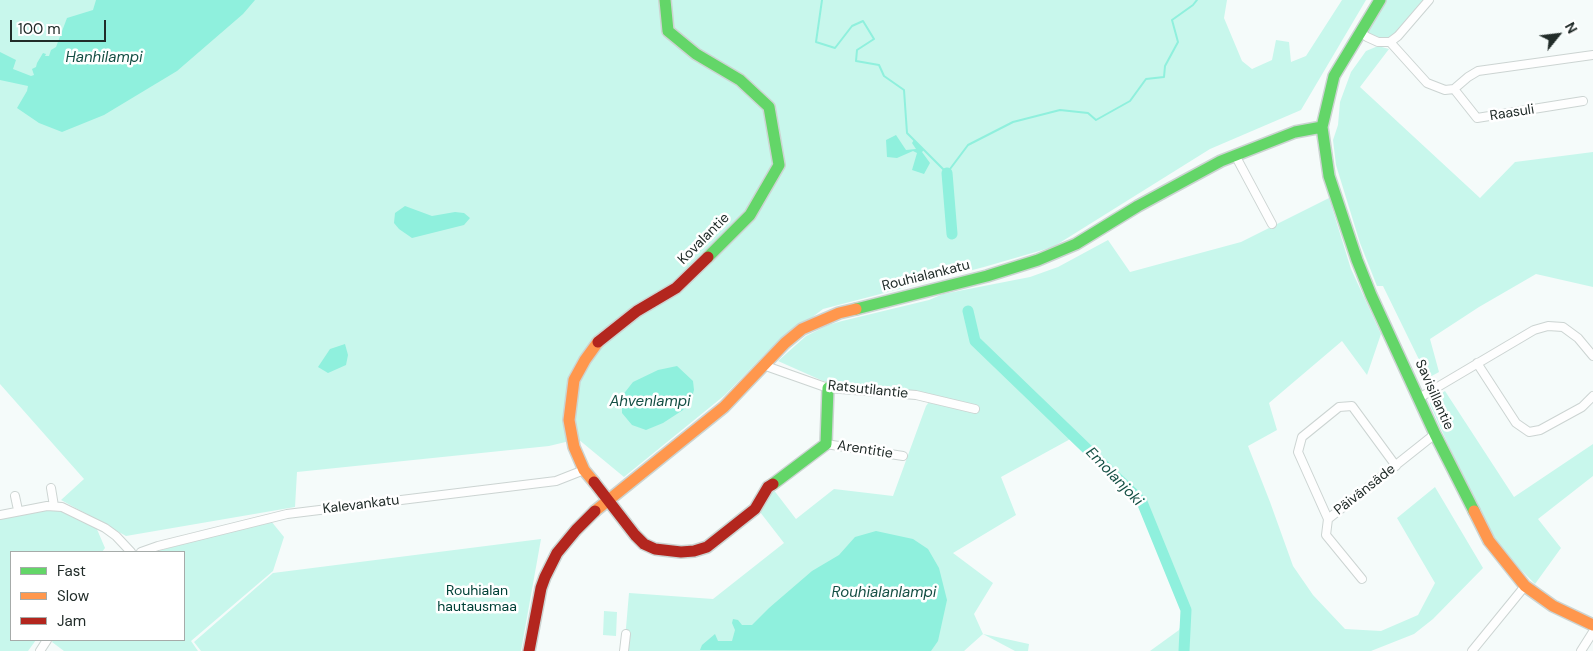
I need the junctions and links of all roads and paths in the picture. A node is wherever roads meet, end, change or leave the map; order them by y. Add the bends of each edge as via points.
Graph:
1 (665, 0) edge
2 (1380, 0) edge
3 (1429, 0) edge
4 (1360, 32) junction
5 (1390, 42) junction
6 (1593, 55) edge
7 (1454, 89) junction
8 (1583, 101) dead end
9 (1322, 127) junction
10 (1235, 156) junction
11 (1272, 224) dead end
12 (1593, 356) edge
13 (1477, 363) junction
14 (763, 365) junction
15 (828, 388) junction
16 (1593, 396) edge
17 (1419, 398) junction
18 (975, 409) dead end
19 (1435, 434) junction
20 (826, 444) junction
21 (904, 456) dead end
22 (1396, 466) junction
23 (584, 470) junction
24 (50, 488) dead end
25 (15, 496) dead end
26 (607, 500) junction
27 (54, 506) junction
28 (18, 510) junction
29 (0, 515) edge
30 (1328, 519) junction
31 (158, 546) junction
32 (128, 551) edge
33 (144, 551) edge
34 (1362, 579) dead end
35 (1525, 586) junction
36 (1593, 625) edge
37 (1593, 632) edge
38 (626, 634) dead end
39 (529, 651) edge
40 (624, 651) edge
41 (1472, 651) edge
42 (1582, 651) edge

1 - 23 street, Kovalantie via 668,31 696,54 740,80 769,107 778,166 750,215 676,288 637,311 598,342 585,360 574,380 569,420 574,447
2 - 4 street
3 - 5 street
4 - 5 street via 1378,42
4 - 9 street via 1334,76
5 - 7 street via 1427,83 1445,90
6 - 7 street via 1478,71
7 - 8 street, Raasuli via 1477,118
9 - 10 street, Rouhialankatu via 1295,132
9 - 17 street, Savisillantie via 1329,176 1357,260
10 - 11 street
10 - 14 street, Rouhialankatu via 1186,179 1076,244 1053,254 987,276 827,317 802,329
12 - 13 street via 1578,338 1563,327 1548,326 1534,330
13 - 16 street via 1516,423 1529,432 1540,430 1582,407
13 - 17 street
14 - 15 street, Ratsutilantie
14 - 26 street, Rouhialankatu via 724,407
15 - 18 street, Ratsutilantie via 916,395
15 - 20 street
17 - 19 street, Savisillantie
19 - 22 street, Päivänsäde
19 - 35 street, Savisillantie via 1489,541
20 - 21 street, Arentitie
20 - 26 street, Kovalantie via 768,487 755,509 707,547 694,551 655,549 644,544
22 - 30 street, Päivänsäde
22 - 30 street via 1352,406 1339,407 1302,437 1298,452
23 - 26 street, Kovalantie
23 - 31 street, Kalevankatu via 556,481 287,514
24 - 27 street
25 - 28 street
26 - 39 street, Rouhialankatu via 576,530 550,565 540,588
27 - 28 street
27 - 32 street via 105,528
28 - 29 street
30 - 34 street, Päivänsäde via 1326,535
31 - 32 street
31 - 33 street, Kalevankatu
35 - 36 street, Savisillantie via 1553,606
35 - 41 street
37 - 42 street
38 - 40 street

